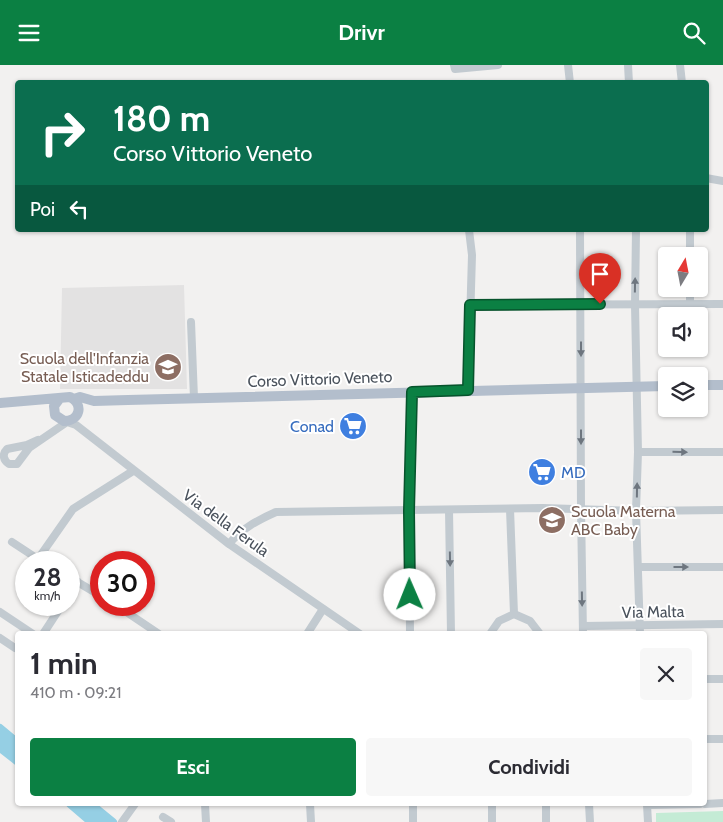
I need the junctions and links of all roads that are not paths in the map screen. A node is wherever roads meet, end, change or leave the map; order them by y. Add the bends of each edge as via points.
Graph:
1 (498, 65) edge
2 (568, 65) edge
3 (628, 65) edge
4 (680, 65) edge
5 (455, 67) edge
6 (570, 80) edge
7 (629, 80) edge
8 (682, 80) edge
9 (709, 179) edge
10 (723, 181) edge
11 (470, 232) edge
12 (580, 232) edge
13 (636, 232) edge
14 (690, 232) edge
15 (690, 247) edge
16 (690, 297) edge
17 (580, 304) junction
18 (723, 304) edge
19 (470, 305) junction
20 (635, 305) junction
21 (690, 305) junction
22 (191, 322) dead end
23 (708, 385) edge
24 (723, 385) edge
25 (658, 386) edge
26 (636, 387) junction
27 (581, 388) junction
28 (468, 390) junction
29 (412, 392) junction
30 (60, 398) junction
31 (194, 398) junction
32 (74, 399) junction
33 (94, 401) junction
34 (0, 403) edge
35 (17, 403) junction
36 (55, 413) junction
37 (74, 416) junction
38 (50, 433) junction
39 (38, 440) junction
40 (15, 448) junction
41 (638, 452) junction
42 (723, 452) edge
43 (21, 457) junction
44 (133, 471) junction
45 (510, 509) junction
46 (581, 509) junction
47 (449, 510) junction
48 (723, 510) edge
49 (409, 511) junction
50 (636, 511) junction
51 (12, 542) dead end
52 (229, 544) junction
53 (26, 551) edge
54 (47, 551) edge
55 (639, 567) junction
56 (723, 567) edge
57 (323, 609) junction
58 (0, 612) edge
59 (514, 614) junction
60 (55, 616) edge
61 (132, 616) edge
62 (723, 624) edge
63 (583, 630) edge
64 (640, 630) edge
65 (28, 631) edge
66 (45, 631) edge
67 (155, 631) edge
68 (309, 631) edge
69 (356, 631) edge
70 (410, 631) edge
71 (451, 631) edge
72 (492, 631) edge
73 (538, 631) edge
74 (0, 639) edge
75 (15, 648) dead end
76 (707, 679) edge
77 (723, 679) edge
78 (707, 739) edge
79 (723, 739) edge
80 (723, 803) edge
81 (707, 804) edge
82 (134, 806) edge
83 (205, 806) edge
84 (310, 806) edge
85 (413, 806) edge
86 (492, 806) edge
87 (546, 806) edge
88 (590, 806) edge
89 (647, 806) edge
90 (163, 817) dead end
91 (122, 822) edge
92 (170, 822) edge
93 (206, 822) edge
94 (311, 822) edge
95 (413, 822) edge
96 (492, 822) edge
97 (546, 822) edge
98 (590, 822) edge
99 (648, 822) edge

1 - 5 street
2 - 6 street
3 - 7 street
4 - 8 street
9 - 10 street
11 - 19 street
12 - 17 street
20 -> 13 street
14 - 15 street
16 - 21 street
17 - 19 street
17 - 20 street
17 -> 27 street
18 - 21 street
19 - 28 street
20 - 21 street
20 - 26 street
22 - 31 street
23 - 24 main road
25 - 26 main road, Corso Vittorio Veneto
26 - 27 main road, Corso Vittorio Veneto
26 - 41 street
27 - 28 main road, Corso Vittorio Veneto
27 -> 46 street
28 - 29 main road, Corso Vittorio Veneto
29 - 31 main road, Corso Vittorio Veneto
29 - 49 street
30 - 32 main road
30 - 35 main road
30 - 36 main road via 55,404
31 - 33 main road, Corso Vittorio Veneto
32 - 33 main road, Corso Vittorio Veneto via 80,397
32 - 37 main road via 77,403
33 - 37 main road, Corso Vittorio Veneto via 83,405
34 - 35 main road
35 - 36 main road via 34,404
36 - 37 main road via 61,421
36 - 38 street
37 - 38 street
37 - 44 street, Via della Ferula via 81,429
38 - 39 street
39 - 40 street
39 - 43 street
40 - 43 street
40 - 43 street via 7,449 4,461 14,465
41 -> 42 street
50 -> 41 street
44 - 52 street, Via della Ferula
44 - 54 street via 74,509
45 - 46 street
45 - 47 street
45 - 59 street
46 - 50 street
46 -> 63 street
47 - 49 street
47 -> 71 street
48 - 50 street
49 - 52 street via 276,512 237,534
49 - 70 street
50 - 55 street
51 - 53 street
52 - 57 street, Via della Ferula
55 -> 56 street
55 - 64 street
57 - 68 street
57 - 69 street, Via della Ferula
58 - 65 street
59 - 72 street via 500,621
59 - 73 street via 530,621
60 - 66 street
61 - 67 street
62 - 64 street, Via Malta
63 - 64 street, Via Malta
74 - 75 street
76 - 77 street
78 - 79 street
80 - 81 street
82 - 91 street
83 - 93 street
84 - 94 street
85 - 95 street
86 - 96 street
87 - 97 street
88 - 98 street
89 - 99 street
90 - 92 street

